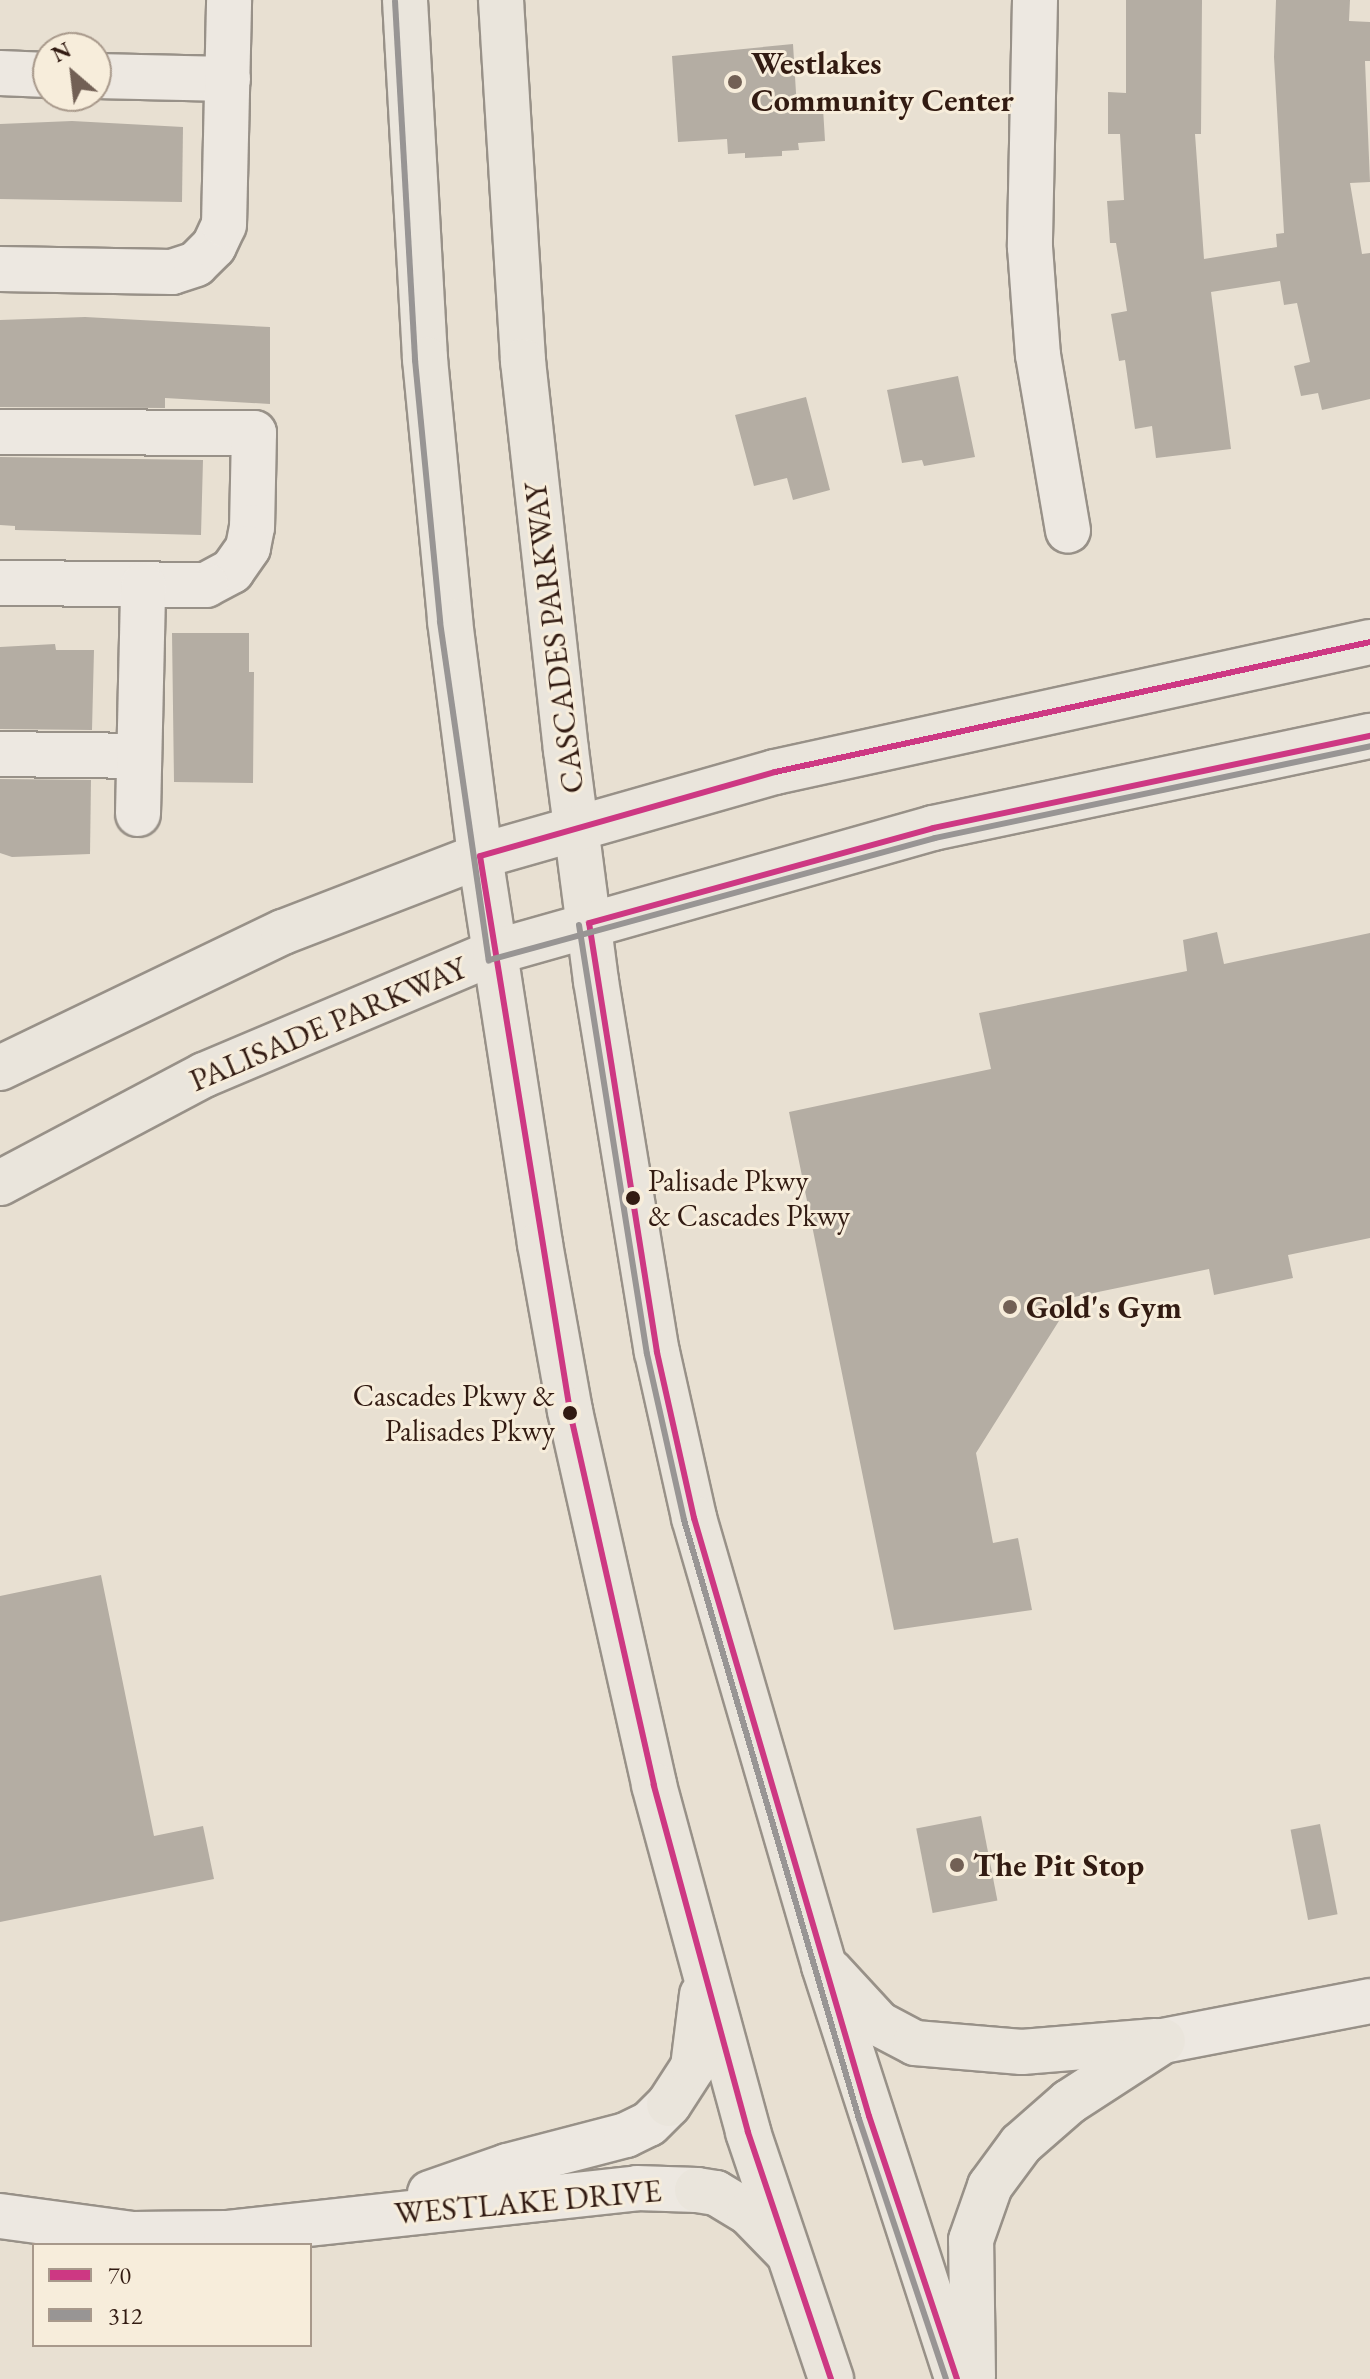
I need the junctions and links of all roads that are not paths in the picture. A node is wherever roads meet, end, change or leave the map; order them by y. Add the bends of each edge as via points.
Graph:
1 (229, 0) edge
2 (405, 0) edge
3 (501, 0) edge
4 (1035, 0) edge
5 (0, 73) edge
6 (32, 74) edge
7 (112, 76) edge
8 (228, 79) junction
9 (0, 269) edge
10 (0, 432) edge
11 (1068, 530) dead end
12 (0, 583) edge
13 (143, 585) junction
14 (1370, 642) edge
15 (1370, 736) edge
16 (0, 754) edge
17 (139, 756) junction
18 (138, 814) dead end
19 (577, 829) junction
20 (480, 856) junction
21 (589, 923) junction
22 (495, 952) junction
23 (0, 1068) edge
24 (0, 1183) edge
25 (703, 1965) junction
26 (824, 1966) junction
27 (1370, 2001) edge
28 (1163, 2041) junction
29 (669, 2104) joint
30 (697, 2190) joint
31 (0, 2216) edge
32 (360, 2218) junction
33 (786, 2251) junction
34 (831, 2379) edge
35 (957, 2379) edge
36 (973, 2379) edge

1 - 8 street
2 - 20 main road via 425,359
3 - 19 main road, CASCADES PARKWAY via 523,361
4 - 11 street via 1030,247 1038,355
5 - 6 street
7 - 8 street
8 - 9 street via 224,225 214,246 196,264 172,272
10 - 13 street via 254,433 252,527 248,548 232,571 206,585
12 - 13 street
13 - 17 street
14 - 19 main road via 775,772
15 - 21 main road, PALISADE PARKWAY via 933,828
16 - 17 street
17 - 18 street
19 - 20 main road
19 - 21 main road, CASCADES PARKWAY
20 - 22 main road
20 - 23 main road via 283,932
21 - 22 main road, PALISADE PARKWAY
21 - 26 main road, CASCADES PARKWAY via 657,1352 691,1503
22 - 24 main road, PALISADE PARKWAY via 204,1075
22 - 25 main road via 570,1411 654,1785
25 - 29 main road via 701,2035 693,2067
25 - 33 main road
26 - 28 main road via 879,2024 915,2043 1022,2052
26 - 35 main road, CASCADES PARKWAY
27 - 28 street
28 - 36 main road via 1069,2102 1021,2144 990,2186 971,2240
29 - 32 street, WESTLAKE DRIVE via 649,2124 626,2135 507,2166
30 - 32 street, WESTLAKE DRIVE via 637,2188
30 - 33 main road via 716,2193 749,2213
31 - 32 street, WESTLAKE DRIVE via 133,2234 226,2233
33 - 34 main road

